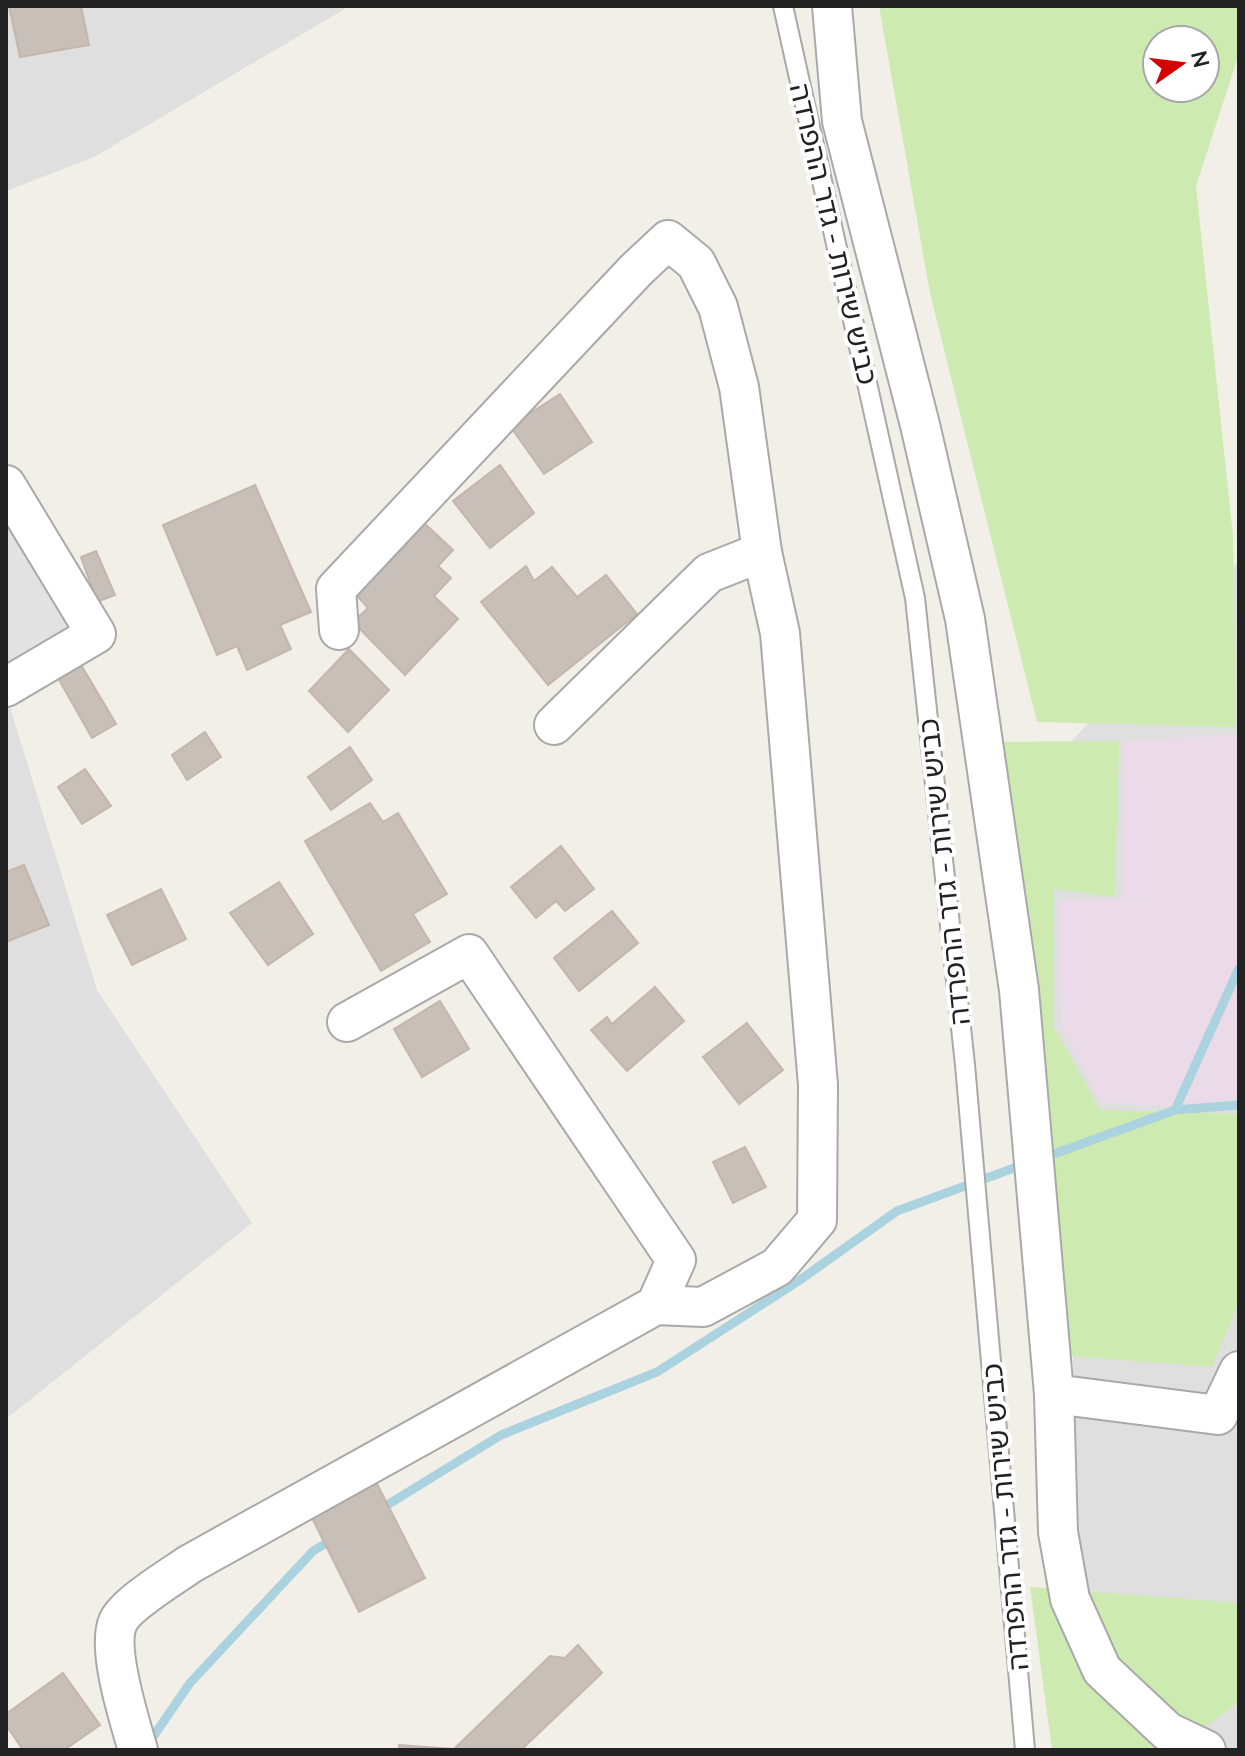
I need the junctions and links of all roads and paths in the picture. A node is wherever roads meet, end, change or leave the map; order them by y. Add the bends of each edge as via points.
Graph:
1 (783, 6) edge
2 (832, 6) edge
3 (10, 499) edge
4 (762, 552) junction
5 (339, 630) dead end
6 (6, 687) edge
7 (554, 725) dead end
8 (347, 1022) dead end
9 (656, 1305) junction
10 (1239, 1371) edge
11 (1054, 1394) junction
12 (1229, 1416) edge
13 (138, 1750) edge
14 (1025, 1750) edge
15 (1206, 1750) edge

1 - 14 lane, כביש שירות - גדר ההפרדה via 915,598 965,1065
2 - 11 street via 842,121 965,619 1019,990
3 - 6 street via 96,634
4 - 5 street via 739,387 718,307 696,263 668,240 336,589
4 - 7 street via 709,573
4 - 9 street via 780,633 818,1085 817,1220 777,1267 703,1307
8 - 9 street via 469,954 676,1260
9 - 13 street via 190,1564 138,1601 118,1622 115,1657
10 - 12 street
11 - 12 street
11 - 15 street via 1058,1532 1070,1599 1102,1670 1168,1732

